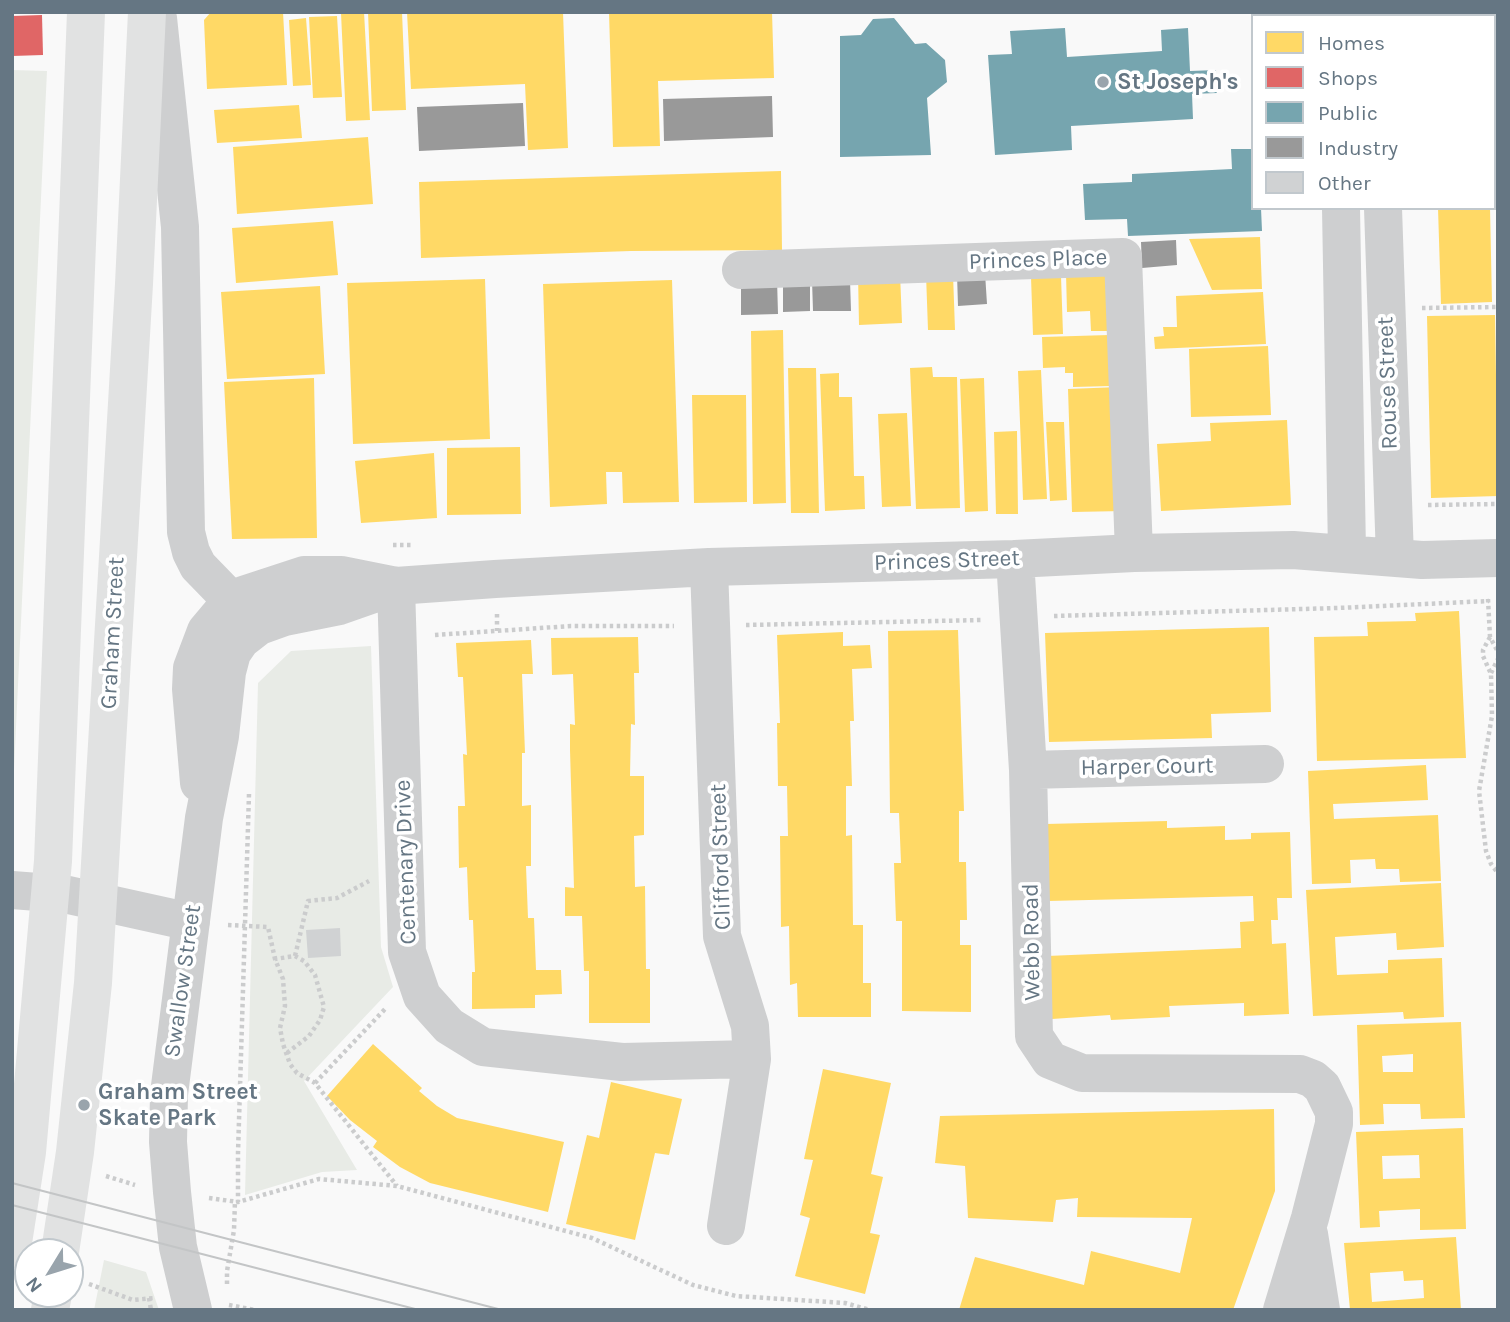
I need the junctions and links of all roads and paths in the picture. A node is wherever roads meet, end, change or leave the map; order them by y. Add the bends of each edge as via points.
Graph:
1 (86, 12) edge
2 (147, 12) edge
3 (157, 12) edge
4 (1341, 210) edge
5 (1383, 210) edge
6 (741, 270) dead end
7 (1498, 307) edge
8 (1385, 308) junction
9 (1498, 504) edge
10 (1393, 506) junction
11 (425, 544) dead end
12 (384, 546) dead end
13 (1348, 552) junction
14 (1134, 553) junction
15 (1395, 558) junction
16 (1015, 559) junction
17 (709, 567) junction
18 (1493, 575) edge
19 (396, 586) junction
20 (1489, 601) junction
21 (239, 618) junction
22 (1019, 620) junction
23 (713, 626) junction
24 (399, 636) junction
25 (1490, 637) junction
26 (1498, 652) edge
27 (1498, 659) edge
28 (1491, 674) junction
29 (1265, 764) dead end
30 (1028, 770) junction
31 (249, 790) dead end
32 (403, 863) junction
33 (12, 866) edge
34 (1498, 873) edge
35 (12, 890) edge
36 (64, 894) junction
37 (191, 922) junction
38 (246, 927) junction
39 (295, 956) junction
40 (275, 959) junction
41 (416, 977) junction
42 (287, 1053) junction
43 (752, 1059) junction
44 (314, 1083) junction
45 (98, 1173) dead end
46 (397, 1186) junction
47 (172, 1192) junction
48 (236, 1201) junction
49 (1310, 1218) junction
50 (726, 1226) dead end
51 (62, 1238) edge
52 (12, 1249) edge
53 (149, 1298) dead end
54 (133, 1300) dead end
55 (134, 1310) edge
56 (151, 1310) edge
57 (193, 1310) edge
58 (233, 1310) edge
59 (870, 1310) edge
60 (1282, 1310) edge
61 (1321, 1310) edge

1 - 52 main road via 53,861 27,1152
2 - 51 main road, Graham Street via 93,983
3 - 21 street via 180,227 186,532 198,566
4 - 13 street, Rouse Street
5 - 8 street, Rouse Street
6 - 14 street, Princes Place via 1123,257
7 - 8 path
8 - 10 street, Rouse Street
9 - 10 path
10 - 15 street, Rouse Street
11 - 12 path
13 - 14 street, Princes Street
13 - 15 street, Princes Street
14 - 16 street, Princes Street
15 - 18 street, Princes Street via 1446,561
16 - 17 street, Princes Street
16 - 22 street, Webb Road
17 - 19 street, Princes Street
17 - 23 street, Clifford Street
18 - 20 path
19 - 21 street, Princes Street via 341,575 304,575 250,592
19 - 24 street, Centenary Drive
20 - 22 path
20 - 25 path
21 - 37 street, Swallow Street via 206,631 191,674 194,747 204,818
22 - 23 path
22 - 30 street, Webb Road
23 - 24 path via 571,626
23 - 43 street, Clifford Street via 722,936 750,1026
24 - 32 street, Centenary Drive
25 - 26 path
25 - 28 path via 1483,656
27 - 28 path
28 - 34 path via 1492,716 1479,791 1486,851
29 - 30 street, Harper Court
30 - 49 street, Webb Road via 1034,1036 1049,1060 1082,1073 1308,1076 1322,1087 1334,1112
31 - 38 path
32 - 39 path via 337,898 308,901
32 - 41 street, Centenary Drive via 407,952
33 - 36 street
35 - 36 street
36 - 37 street
37 - 38 path
37 - 47 street, Swallow Street via 169,1094
38 - 40 path via 268,927
38 - 48 path
39 - 40 path
39 - 42 path via 315,975 324,1007 309,1036
40 - 42 path via 283,979 285,1006 280,1028
41 - 43 street, Centenary Drive via 422,996 449,1026 483,1047 622,1062
41 - 44 path
42 - 44 path via 297,1073
43 - 50 street, Clifford Street
44 - 46 path
45 - 47 path via 146,1189
46 - 48 path via 318,1179
46 - 59 path via 592,1238 693,1285 736,1296 845,1303
47 - 48 path
47 - 57 street, Swallow Street via 178,1247
48 - 58 path via 227,1270
49 - 60 street
49 - 61 street
53 - 56 path
54 - 55 path

